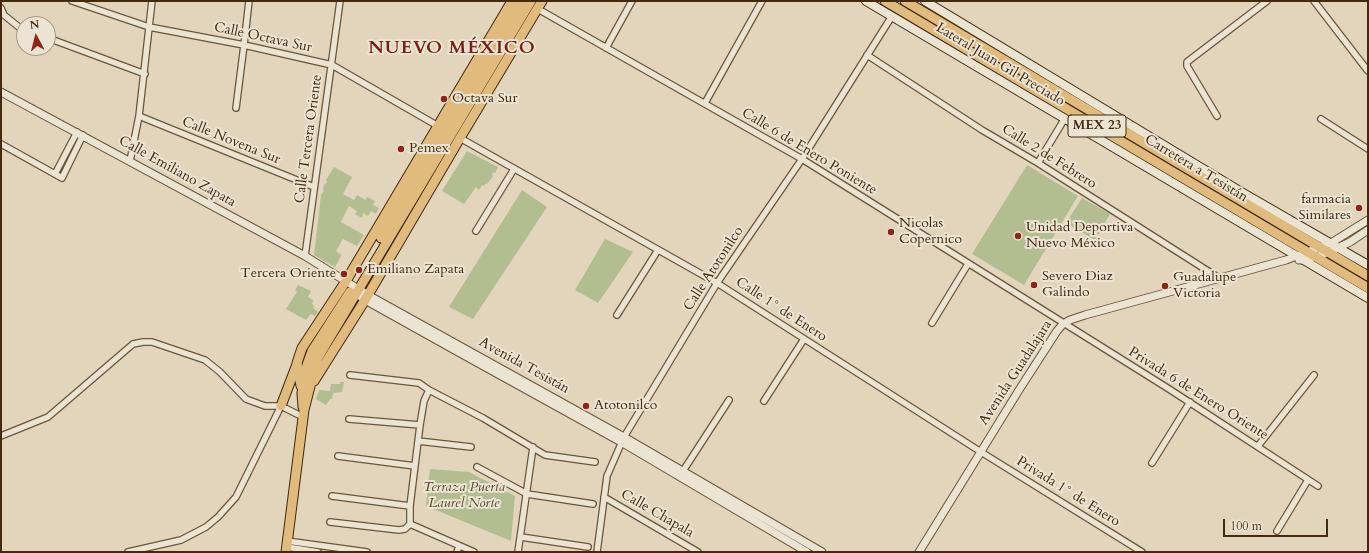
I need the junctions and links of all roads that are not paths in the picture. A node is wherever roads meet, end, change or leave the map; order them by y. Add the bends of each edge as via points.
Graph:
1 (72, 1) edge
2 (152, 1) edge
3 (249, 1) edge
4 (340, 1) edge
5 (512, 1) edge
6 (522, 1) edge
7 (531, 1) edge
8 (632, 1) edge
9 (762, 1) edge
10 (866, 1) edge
11 (885, 1) edge
12 (905, 1) edge
13 (925, 1) edge
14 (1267, 1) edge
15 (1314, 1) edge
16 (540, 5) edge
17 (1, 8) edge
18 (892, 16) junction
19 (16, 25) edge
20 (149, 27) junction
21 (56, 41) edge
22 (244, 45) junction
23 (953, 47) junction
24 (606, 48) junction
25 (867, 55) junction
26 (332, 65) junction
27 (1368, 71) edge
28 (145, 74) junction
29 (1, 92) edge
30 (705, 103) junction
31 (236, 108) dead end
32 (139, 116) junction
33 (1217, 116) dead end
34 (1065, 118) junction
35 (1321, 119) dead end
36 (438, 126) junction
37 (80, 133) junction
38 (460, 138) junction
39 (1, 144) edge
40 (1368, 149) edge
41 (802, 159) junction
42 (130, 161) junction
43 (1038, 163) junction
44 (514, 169) junction
45 (55, 174) junction
46 (314, 187) junction
47 (1368, 220) edge
48 (1368, 230) edge
49 (476, 231) dead end
50 (1334, 245) junction
51 (658, 250) junction
52 (1323, 250) junction
53 (305, 256) junction
54 (1306, 256) junction
55 (968, 264) junction
56 (1368, 265) edge
57 (1368, 276) edge
58 (1219, 278) junction
59 (717, 283) junction
60 (350, 286) junction
61 (1368, 288) edge
62 (366, 297) junction
63 (1368, 298) edge
64 (617, 315) dead end
65 (932, 323) dead end
66 (1063, 324) junction
67 (804, 339) junction
68 (297, 363) junction
69 (350, 375) dead end
70 (1314, 375) dead end
71 (311, 385) junction
72 (429, 390) junction
73 (302, 393) junction
74 (729, 400) dead end
75 (764, 401) dead end
76 (1190, 402) junction
77 (281, 406) junction
78 (304, 413) junction
79 (349, 419) dead end
80 (420, 425) junction
81 (1, 436) edge
82 (623, 439) junction
83 (418, 441) junction
84 (1258, 446) junction
85 (471, 447) dead end
86 (533, 447) junction
87 (981, 452) junction
88 (338, 456) dead end
89 (595, 462) dead end
90 (1152, 463) dead end
91 (415, 466) junction
92 (476, 467) dead end
93 (683, 471) junction
94 (1308, 480) junction
95 (1318, 486) dead end
96 (527, 494) junction
97 (332, 496) dead end
98 (604, 497) junction
99 (593, 504) dead end
100 (410, 506) junction
101 (330, 522) dead end
102 (410, 524) junction
103 (1277, 531) dead end
104 (521, 537) junction
105 (459, 546) junction
106 (287, 547) edge
107 (588, 547) dead end
108 (467, 551) edge
109 (598, 551) edge
110 (128, 552) edge
111 (318, 552) edge
112 (367, 552) edge
113 (457, 552) edge
114 (474, 552) edge
115 (518, 552) edge
116 (698, 552) edge
117 (807, 552) edge
118 (822, 552) edge
119 (919, 552) edge
120 (1142, 552) edge

1 - 20 street, Calle Octava Sur
2 - 20 street
3 - 22 street
4 - 26 street, Calle Tercera Oriente
5 - 36 main road
6 - 60 main road
7 - 60 main road
8 - 24 street
9 - 30 street
10 - 18 main road, Lateral Juan Gil Preciado
11 - 23 main road, Carretera a Tesistán / MEX 23
12 - 52 main road, Carretera a Tesistán / MEX 23
13 - 50 main road, Lateral Juan Gil Preciado
14 - 33 street via 1187,62
15 - 27 street
16 - 24 street, Calle 6 de Enero Poniente
16 - 38 main road
17 - 19 street via 4,15
18 - 23 main road, Lateral Juan Gil Preciado
18 - 25 street, Calle Atotonilco
20 - 22 street, Calle Octava Sur
20 - 28 street
21 - 28 street
22 - 26 street, Calle Octava Sur
22 - 31 street
23 - 34 main road, Lateral Juan Gil Preciado
23 - 54 main road, Carretera a Tesistán / MEX 23
24 - 30 street, Calle 6 de Enero Poniente
25 - 41 street, Calle Atotonilco
25 - 43 street, Calle 2 de Febrero via 982,130
26 - 36 street, Calle Octava Sur
26 - 46 street, Calle Tercera Oriente
28 - 32 street
29 - 37 street, Calle Emiliano Zapata
30 - 41 street, Calle 6 de Enero Poniente
32 - 42 street
32 - 46 street, Calle Novena Sur
34 - 43 street
34 - 54 main road, Lateral Juan Gil Preciado
35 - 40 street
36 - 60 main road
37 - 42 street, Calle Emiliano Zapata
37 - 45 street
37 - 45 street via 62,178
38 - 44 street, Calle 1° de Enero
38 - 62 main road
39 - 45 street
41 - 55 street, Calle 6 de Enero Poniente
41 - 59 street, Calle Atotonilco
42 - 53 street, Calle Emiliano Zapata
43 - 58 street, Calle 2 de Febrero
44 - 49 street
44 - 51 street, Calle 1° de Enero
46 - 53 street, Calle Tercera Oriente
47 - 50 street, Avenida Guadalajara
48 - 50 street, Avenida Guadalajara via 1350,242
50 - 52 street, Avenida Guadalajara
50 - 56 main road, Lateral Juan Gil Preciado
51 - 59 street, Calle 1° de Enero
51 - 64 street
52 - 54 street, Avenida Guadalajara
52 - 57 main road, Carretera a Tesistán / MEX 23
53 - 60 street, Calle Emiliano Zapata
54 - 58 street, Avenida Guadalajara
54 - 61 main road, Carretera a Tesistán / MEX 23
54 - 63 main road, Lateral Juan Gil Preciado
55 - 65 street
55 - 66 street, Calle 6 de Enero Poniente
58 - 66 street, Avenida Guadalajara via 1085,315
59 - 67 street, Calle 1° de Enero
59 - 82 street, Calle Atotonilco
60 - 62 street, Avenida Tesistán
60 - 68 main road via 302,348
60 - 71 main road via 317,359
60 - 73 main road via 312,351
62 - 71 main road
62 - 82 street, Avenida Tesistán
66 - 76 street, Privada 6 de Enero Oriente
66 - 87 street, Avenida Guadalajara
67 - 75 street
67 - 87 street, Calle 1° de Enero
68 - 73 main road
68 - 77 main road
69 - 72 street via 419,383
70 - 84 street
71 - 78 main road
72 - 80 street via 424,401
72 - 86 street
73 - 78 main road
74 - 93 street
76 - 84 street, Privada 6 de Enero Oriente
76 - 90 street
77 - 78 street
77 - 81 street via 265,406 246,399 205,360 152,342 143,342 133,344 48,417
77 - 110 street via 236,497 218,517 206,527 181,540
78 - 106 main road
79 - 80 street
80 - 83 street
82 - 93 street, Avenida Tesistán
82 - 98 street, Calle Atotonilco via 609,470
82 - 117 street, Avenida Tesistán
83 - 85 street
83 - 91 street
84 - 94 street, Privada 6 de Enero Oriente
86 - 89 street via 545,455
86 - 96 street
87 - 119 street, Avenida Guadalajara
87 - 120 street, Privada 1° de Enero
88 - 91 street
91 - 100 street
92 - 96 street
93 - 118 street, Avenida Tesistán
94 - 95 street, Privada 6 de Enero Oriente
94 - 103 street
96 - 99 street
96 - 104 street
97 - 100 street
98 - 109 street, Calle Atotonilco
98 - 116 street, Calle Chapala
100 - 102 street
101 - 102 street via 399,530
102 - 105 street
104 - 107 street
104 - 115 street
105 - 108 street
105 - 113 street
106 - 111 street
106 - 112 street
108 - 114 street

